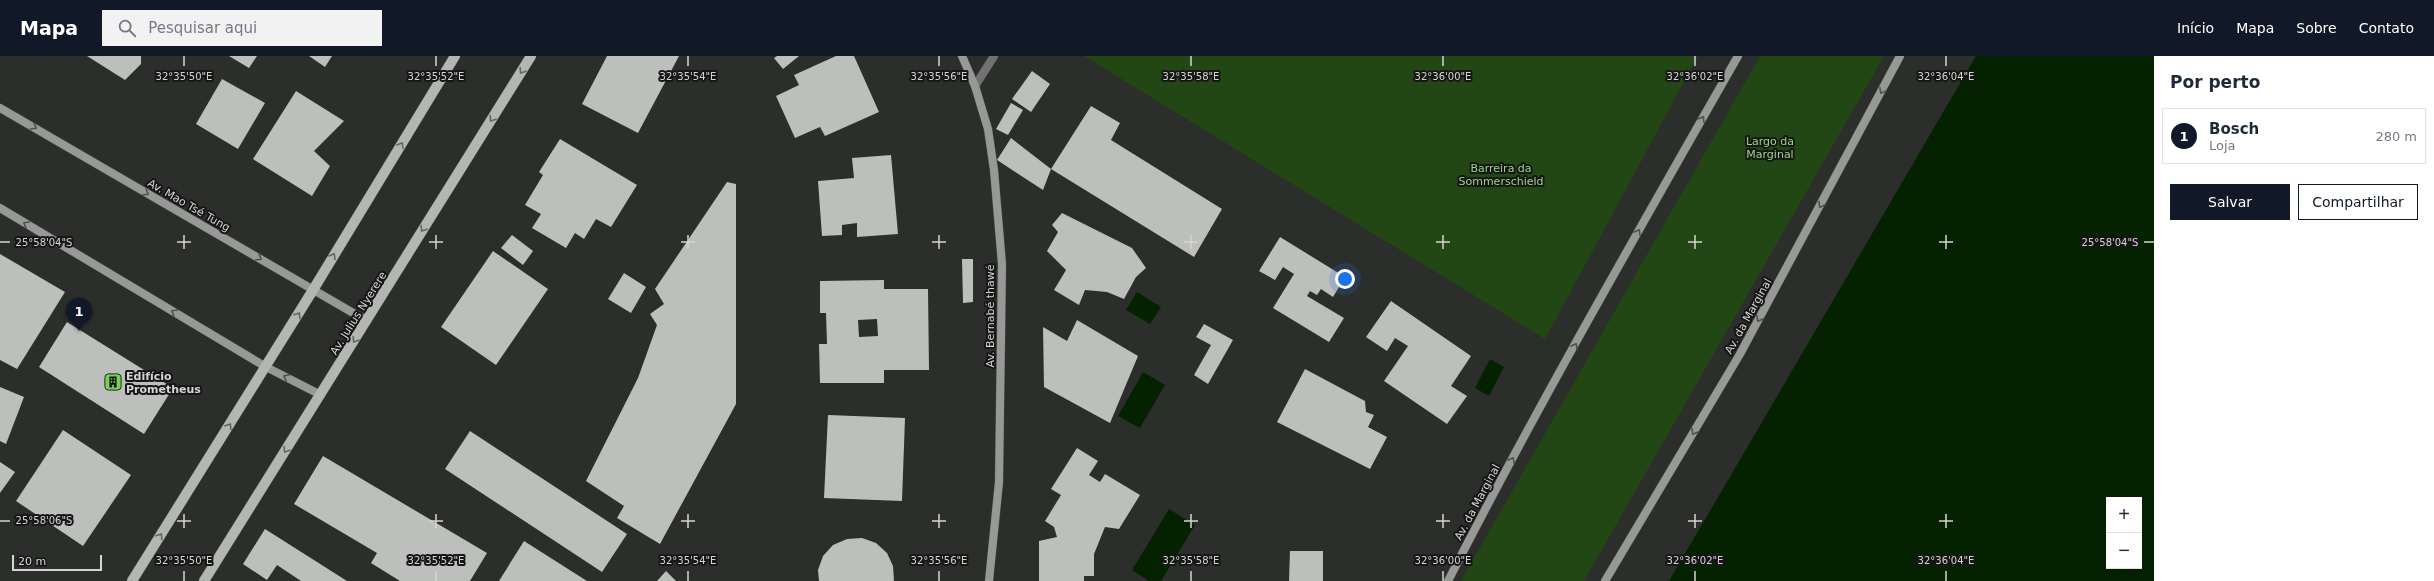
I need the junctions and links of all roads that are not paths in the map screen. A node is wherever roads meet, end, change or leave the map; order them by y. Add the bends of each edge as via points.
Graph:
1 (455, 56) edge
2 (531, 56) edge
3 (962, 56) edge
4 (994, 56) edge
5 (1738, 56) edge
6 (1900, 56) edge
7 (975, 86) junction
8 (0, 108) edge
9 (0, 208) edge
10 (313, 290) junction
11 (367, 321) junction
12 (266, 367) junction
13 (321, 395) junction
14 (132, 581) edge
15 (204, 581) edge
16 (989, 581) edge
17 (1448, 581) edge
18 (1605, 581) edge

10 -> 1 main road
2 -> 11 main road, Av. Julius Nyerere
3 - 7 main road, Av. Bernabé thawé
4 - 7 lane
17 -> 5 main road, Av. da Marginal via 1625,255
6 -> 18 main road, Av. da Marginal via 1740,354
7 - 16 main road, Av. Bernabé thawé via 988,129 1002,264 999,482
8 -> 10 main road, Av. Mao Tsé Tung
12 -> 9 main road
10 - 11 main road, Av. Mao Tsé Tung
12 -> 10 main road
11 -> 13 main road, Av. Julius Nyerere
13 -> 12 main road
14 -> 12 main road
13 -> 15 main road, Av. Julius Nyerere

